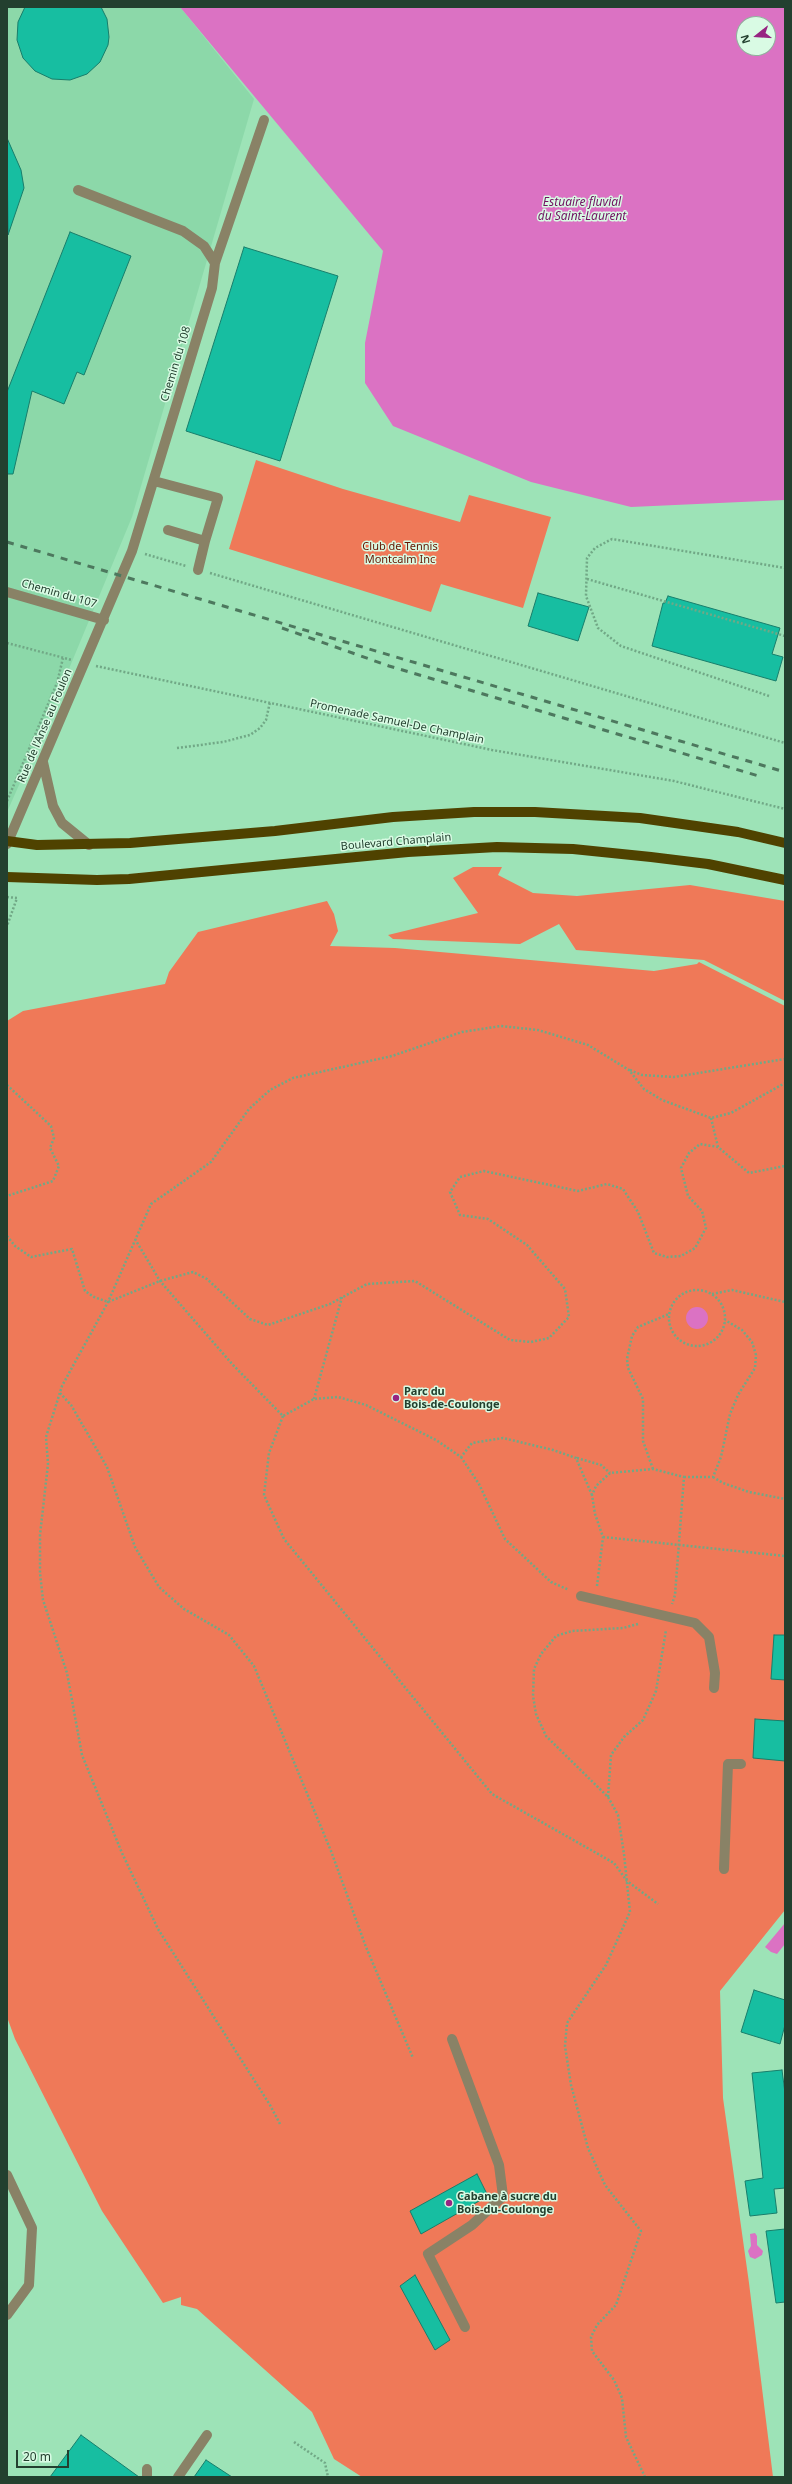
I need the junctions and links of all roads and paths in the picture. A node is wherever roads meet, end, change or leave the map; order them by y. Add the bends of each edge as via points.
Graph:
1 (264, 120) dead end
2 (78, 190) dead end
3 (215, 263) junction
4 (154, 481) junction
5 (168, 530) dead end
6 (205, 541) junction
7 (132, 551) junction
8 (785, 568) edge
9 (198, 570) junction
10 (586, 579) junction
11 (7, 592) edge
12 (104, 620) junction
13 (785, 636) edge
14 (7, 643) edge
15 (63, 658) junction
16 (85, 664) junction
17 (769, 696) dead end
18 (270, 702) junction
19 (785, 743) edge
20 (177, 748) dead end
21 (43, 762) junction
22 (7, 801) edge
23 (785, 809) edge
24 (7, 842) edge
25 (785, 842) edge
26 (89, 844) junction
27 (7, 877) edge
28 (785, 880) edge
29 (7, 897) edge
30 (7, 926) edge
31 (785, 1059) edge
32 (629, 1070) junction
33 (785, 1083) edge
34 (7, 1085) edge
35 (711, 1118) junction
36 (718, 1147) junction
37 (785, 1166) edge
38 (7, 1196) edge
39 (7, 1236) edge
40 (135, 1239) junction
41 (160, 1281) junction
42 (712, 1294) junction
43 (342, 1297) junction
44 (108, 1302) junction
45 (785, 1302) edge
46 (669, 1314) junction
47 (725, 1320) junction
48 (60, 1393) junction
49 (314, 1399) junction
50 (283, 1416) junction
51 (461, 1457) junction
52 (576, 1458) junction
53 (653, 1469) junction
54 (610, 1473) junction
55 (684, 1476) junction
56 (713, 1476) junction
57 (592, 1495) junction
58 (785, 1499) edge
59 (603, 1537) junction
60 (678, 1543) junction
61 (785, 1556) edge
62 (581, 1596) joint
63 (596, 1598) junction
64 (646, 1612) junction
65 (668, 1616) junction
66 (714, 1688) dead end
67 (741, 1764) dead end
68 (608, 1797) junction
69 (724, 1869) dead end
70 (627, 1881) junction
71 (658, 1904) dead end
72 (452, 2039) dead end
73 (413, 2058) dead end
74 (280, 2124) dead end
75 (7, 2175) edge
76 (7, 2315) edge
77 (465, 2327) dead end
78 (207, 2435) dead end
79 (294, 2442) dead end
80 (178, 2477) edge
81 (328, 2477) edge
82 (645, 2477) edge

1 - 3 street, Chemin du 108
2 - 3 street via 183,231 204,246
3 - 4 street, Chemin du 108 via 212,288
4 - 6 street via 218,498
4 - 7 street, Chemin du 108
5 - 6 street
6 - 9 street
7 - 9 path
7 - 12 street, Chemin du 108
8 - 10 path via 612,539 595,548 587,558
9 - 19 path
10 - 13 path
10 - 17 path via 586,596 598,628 621,646
11 - 12 street, Chemin du 107
12 - 16 street, Rue de l'Anse au Foulon
14 - 15 path, Promenade Samuel-De Champlain
15 - 16 path, Promenade Samuel-De Champlain
15 - 22 path via 57,683
16 - 18 path, Promenade Samuel-De Champlain
16 - 21 street, Rue de l'Anse au Foulon
18 - 20 path via 266,720 250,735 223,742
18 - 23 path, Promenade Samuel-De Champlain via 492,750 674,781
21 - 24 street, Rue de l'Anse au Foulon
21 - 26 street via 53,806 62,824
24 - 26 main road via 37,845
25 - 26 main road via 738,832 640,818 512,812 393,817 198,838
27 - 28 main road, Boulevard Champlain via 129,879 408,852 497,848 573,849 651,857 708,864
29 - 30 path via 17,898
31 - 32 path via 674,1077 642,1075
32 - 35 path via 644,1089 662,1100
32 - 40 path via 588,1045 565,1036 501,1026 462,1032 392,1056 294,1078 270,1090 249,1109 210,1162 151,1204
33 - 35 path via 731,1113
34 - 38 path via 51,1126 54,1138 50,1148 59,1166 53,1181
35 - 36 path
36 - 37 path via 749,1173
36 - 43 path via 700,1144 689,1153 681,1168 688,1196 702,1211 706,1228 695,1248 681,1256 667,1257 654,1253 638,1212 624,1189 608,1184 578,1191 535,1184 484,1171 460,1177 450,1192 460,1215 488,1219 527,1245 565,1289 569,1317 549,1338 531,1342 510,1340 415,1281 367,1284
39 - 44 path via 15,1246 32,1257 72,1249 85,1291
40 - 41 path
40 - 44 path
41 - 43 path via 193,1272 207,1279 250,1319 268,1325 330,1304
41 - 44 path
41 - 50 path via 233,1365
42 - 45 path via 732,1290
42 - 46 path via 698,1290 685,1293 674,1302
42 - 47 path via 722,1306
43 - 49 path
44 - 48 path
46 - 47 path via 674,1334 682,1342 698,1346 713,1341 723,1328
46 - 53 path via 638,1327 632,1336 626,1359 643,1399 643,1441
47 - 56 path via 742,1330 752,1342 756,1355 755,1368 738,1395 730,1414 721,1457
48 - 73 path via 71,1405 107,1467 136,1546 159,1587 184,1610 229,1635 254,1666
48 - 74 path via 46,1437 48,1464 40,1536 40,1573 43,1600 67,1673 82,1755 122,1853 158,1929
49 - 50 path
49 - 51 path via 338,1397 366,1405 436,1440
50 - 70 path via 269,1453 264,1495 284,1539 492,1794 614,1863
51 - 52 path via 472,1443 503,1438
51 - 62 path via 479,1484 505,1539 550,1582
52 - 54 path via 601,1465
52 - 57 path
53 - 54 path
53 - 55 path
54 - 57 path via 596,1486
55 - 56 path
55 - 60 path
56 - 58 path via 723,1483 749,1492
57 - 59 path
59 - 60 path
59 - 63 path
60 - 61 path
60 - 65 path via 675,1595
62 - 63 street
63 - 64 street
64 - 65 street
64 - 68 path via 638,1624 623,1628 572,1631 556,1636 541,1654 534,1670 536,1714 546,1736
65 - 66 street via 695,1623 709,1637 715,1673
65 - 68 path via 656,1691 643,1720 624,1737 611,1755
67 - 69 street via 728,1764
68 - 70 path via 618,1815
70 - 71 path
70 - 82 path via 630,1912 606,1965 567,2023 565,2046 571,2085 588,2148 605,2185 641,2231 616,2305 597,2325 591,2337 592,2351 614,2380 622,2398 626,2437
72 - 77 street via 499,2165 503,2196 472,2225 428,2254
75 - 76 street via 32,2228 29,2285
78 - 80 street
79 - 81 path via 325,2463

